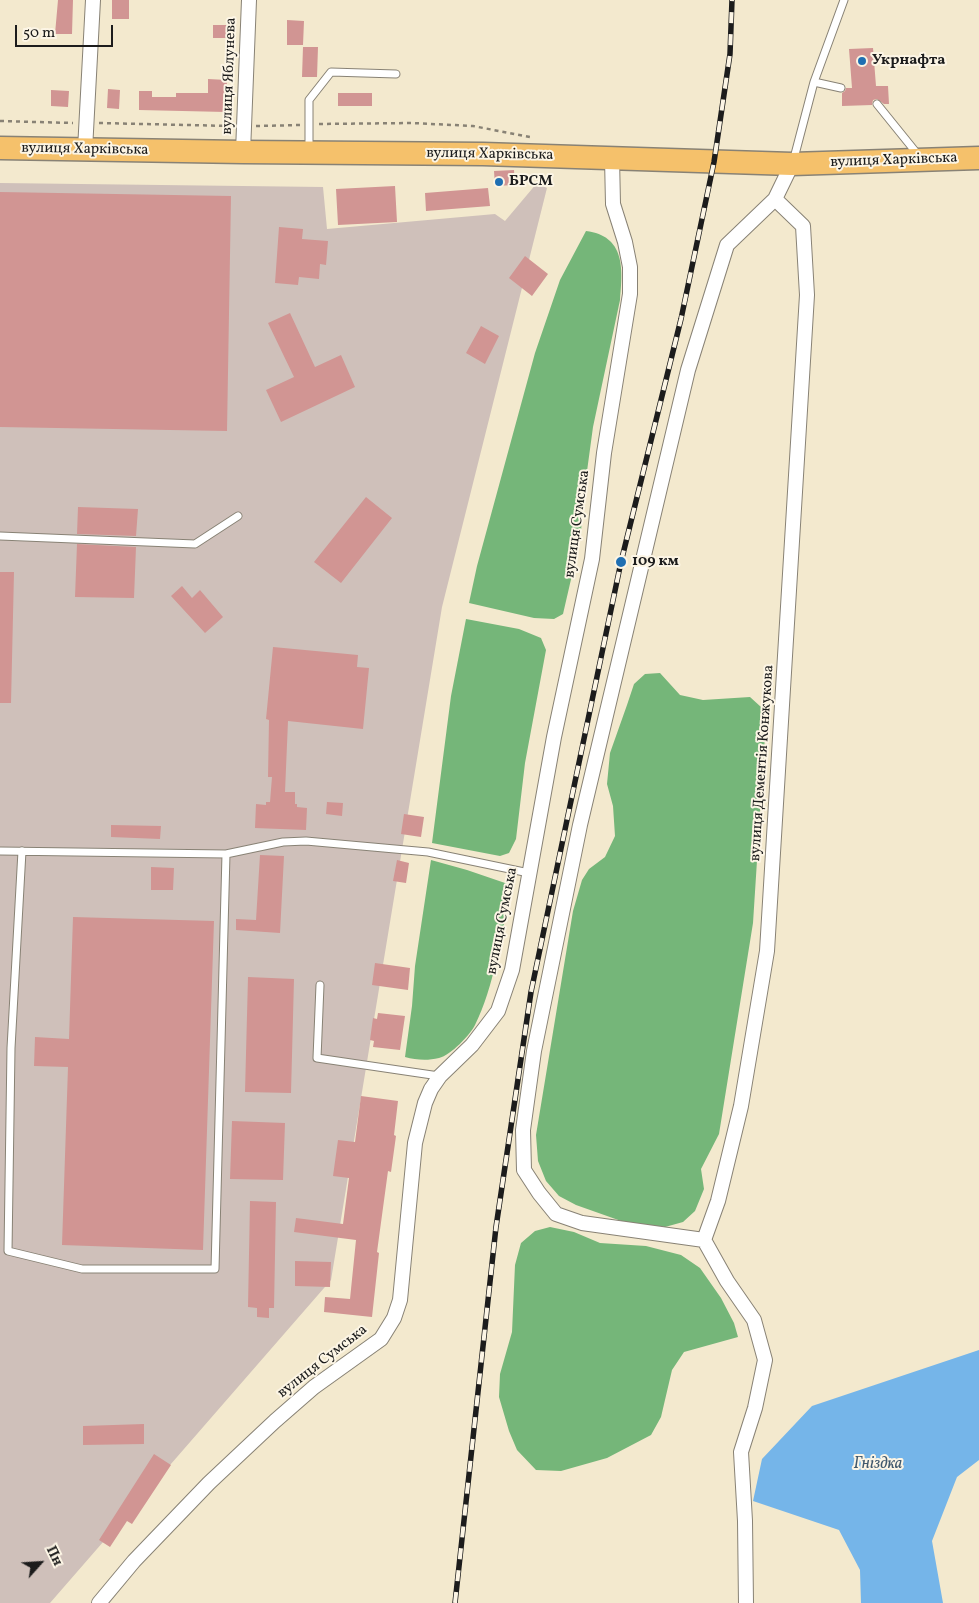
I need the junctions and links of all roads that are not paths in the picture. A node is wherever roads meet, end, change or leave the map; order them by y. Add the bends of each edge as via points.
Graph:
1 (93, 0) edge
2 (248, 0) edge
3 (844, 0) edge
4 (396, 74) dead end
5 (814, 82) junction
6 (841, 88) dead end
7 (877, 104) dead end
8 (0, 148) edge
9 (85, 150) junction
10 (243, 152) junction
11 (310, 153) junction
12 (612, 158) junction
13 (979, 158) edge
14 (922, 160) junction
15 (792, 164) junction
16 (775, 200) junction
17 (238, 516) dead end
18 (0, 536) edge
19 (0, 851) edge
20 (22, 852) junction
21 (226, 854) junction
22 (529, 873) junction
23 (320, 985) dead end
24 (440, 1076) junction
25 (704, 1240) junction
26 (98, 1603) edge
27 (746, 1603) edge

1 - 9 street
2 - 10 street, вулиця Яблунева
3 - 5 lane
4 - 11 lane via 331,72 309,100
5 - 6 lane
5 - 15 lane
7 - 14 lane
8 - 9 main road, вулиця Харківська
9 - 10 main road, вулиця Харківська
10 - 11 main road, вулиця Харківська
11 - 12 main road, вулиця Харківська
12 - 15 main road, вулиця Харківська
12 - 22 street, вулиця Сумська via 613,204 627,250 630,294 604,453 592,559
13 - 14 main road, вулиця Харківська
14 - 15 main road, вулиця Харківська
15 - 16 street
16 - 25 street, вулиця Дементія Конжукова via 803,226 807,295 767,951 741,1106 718,1202
16 - 25 street via 727,245 688,370 580,825 534,1051 523,1130 524,1170 556,1214 582,1223
17 - 18 lane via 195,544
19 - 20 lane
20 - 21 lane
20 - 21 lane via 11,1048 8,1251 82,1269 214,1269
21 - 22 lane via 283,842 306,841 428,852
22 - 24 street, вулиця Сумська via 512,970 498,1011 472,1045
23 - 24 lane via 317,1058
24 - 26 street, вулиця Сумська via 425,1103 415,1143 400,1300 381,1339 314,1387 274,1421 147,1547
25 - 27 street via 754,1320 766,1360 756,1408 741,1452 746,1521

